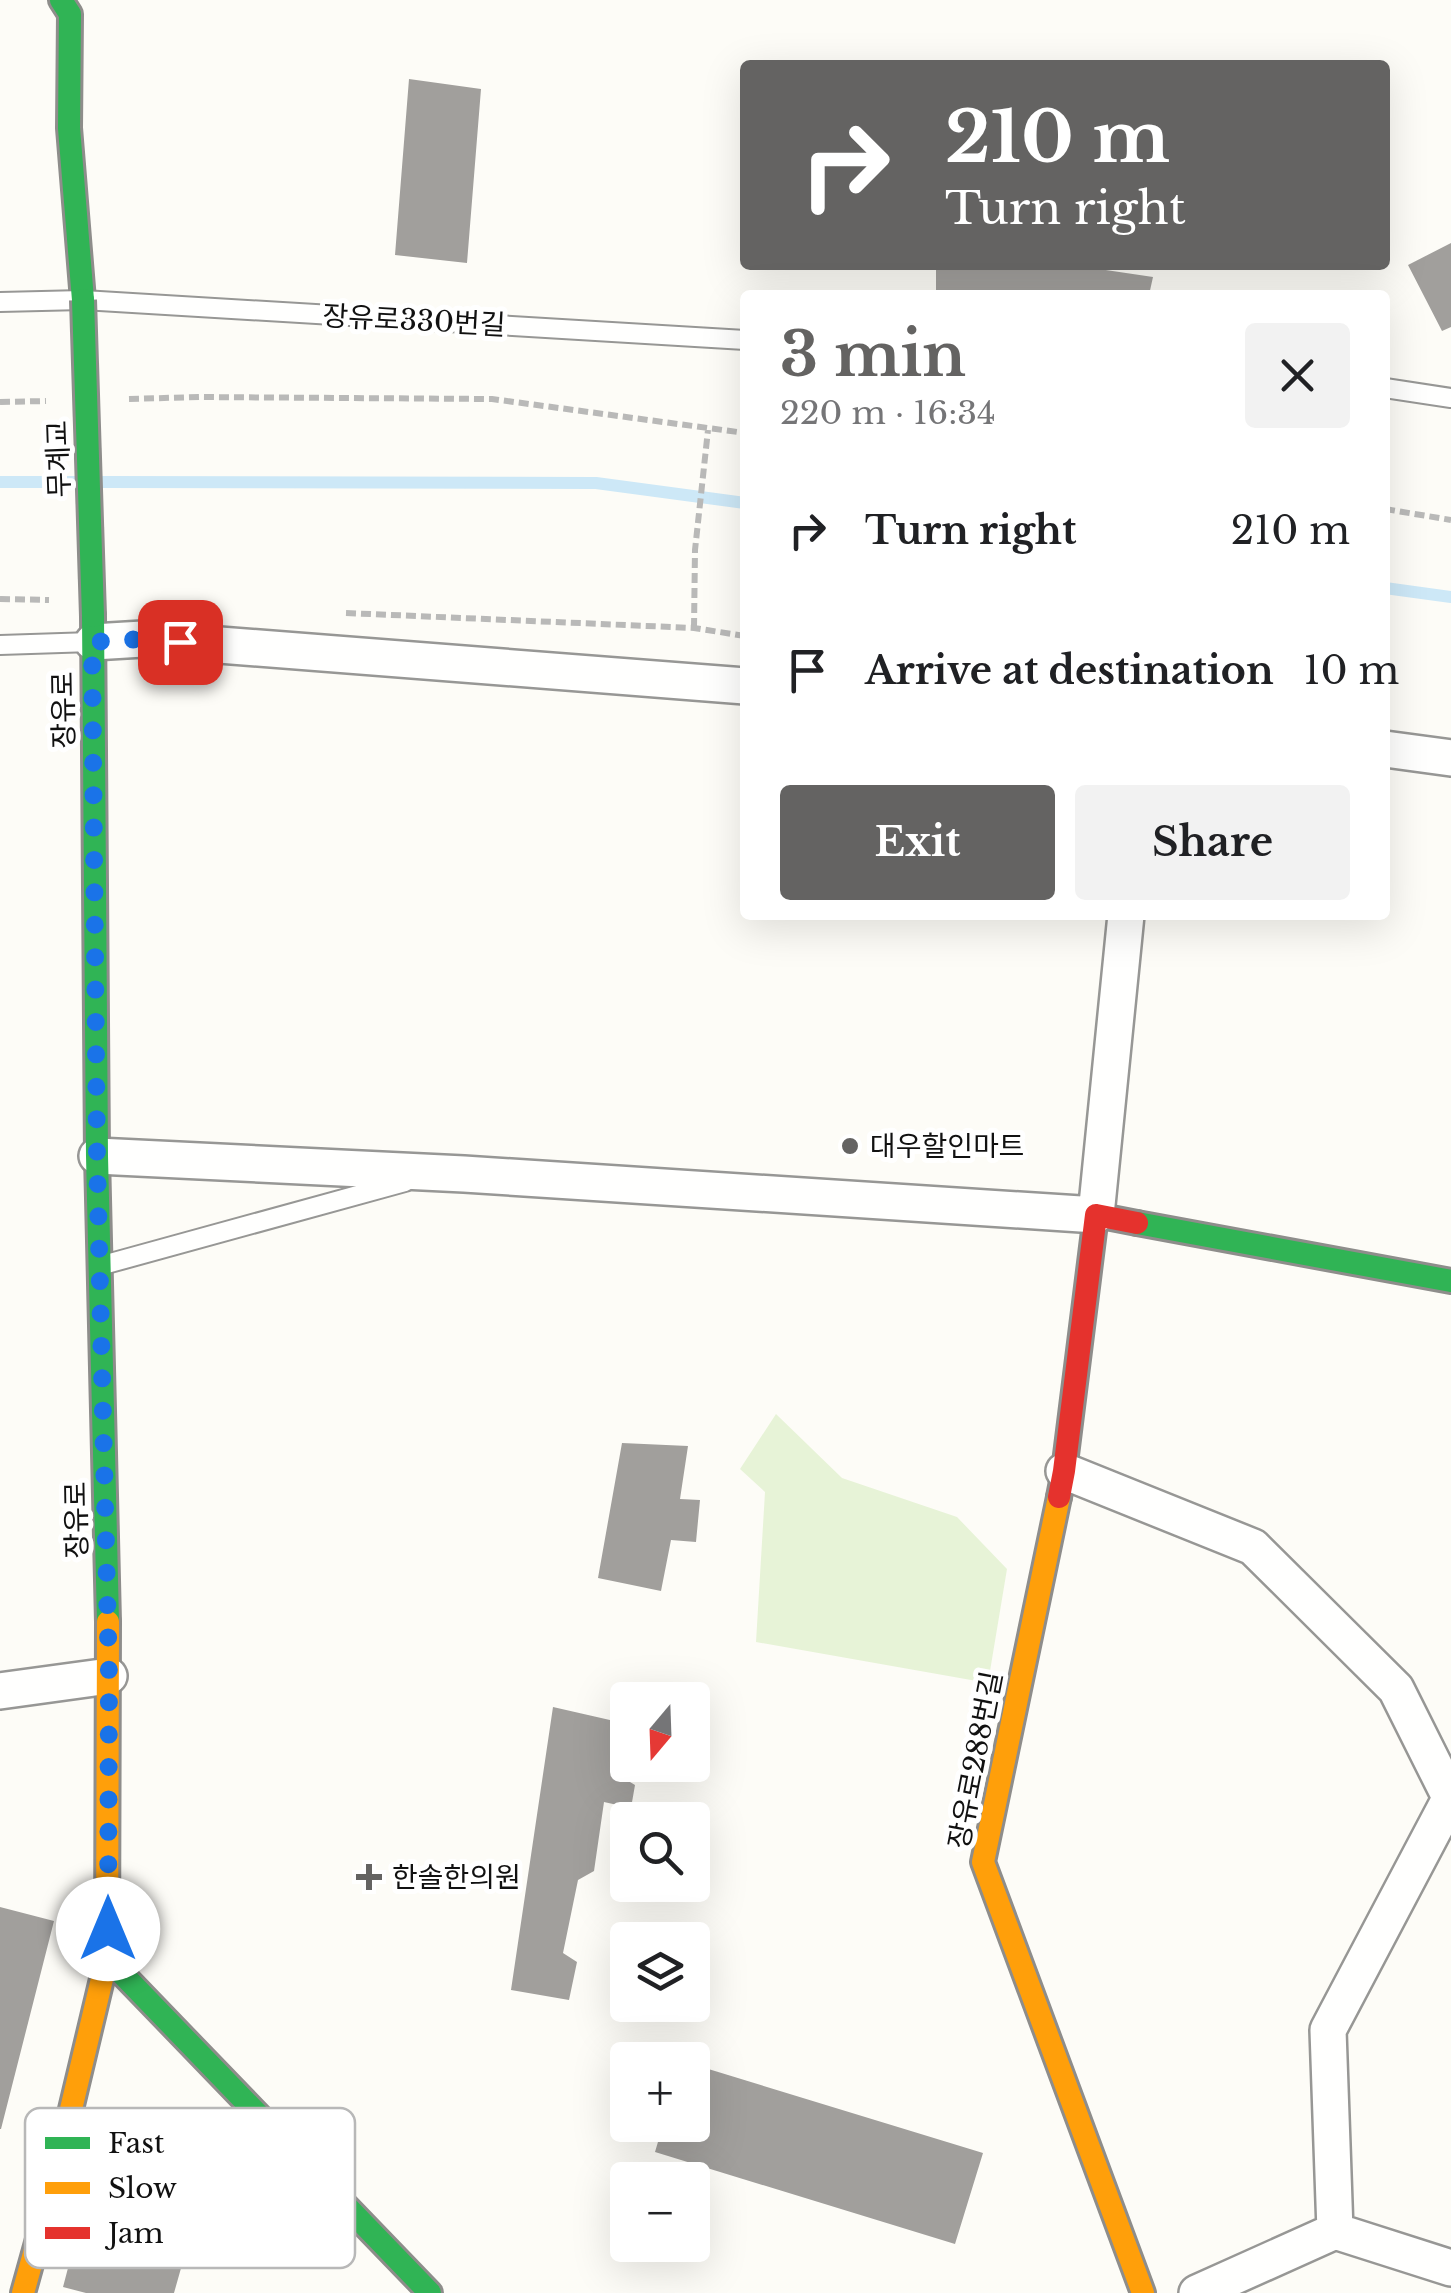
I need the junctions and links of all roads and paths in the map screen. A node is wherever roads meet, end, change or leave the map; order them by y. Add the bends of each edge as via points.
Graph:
1 (94, 0) edge
2 (65, 7) edge
3 (83, 300) junction
4 (0, 302) edge
5 (740, 340) edge
6 (1390, 389) edge
7 (1451, 398) edge
8 (120, 399) dead end
9 (60, 401) dead end
10 (0, 402) edge
11 (708, 430) junction
12 (740, 433) edge
13 (1390, 510) edge
14 (1451, 520) edge
15 (0, 598) edge
16 (52, 600) dead end
17 (344, 613) dead end
18 (694, 628) junction
19 (93, 629) junction
20 (740, 635) edge
21 (0, 645) edge
22 (740, 686) edge
23 (1390, 750) edge
24 (1451, 758) edge
25 (1126, 920) edge
26 (97, 1156) junction
27 (440, 1173) junction
28 (1096, 1215) junction
29 (100, 1266) junction
30 (1451, 1281) edge
31 (1064, 1471) junction
32 (109, 1676) junction
33 (0, 1691) edge
34 (1451, 1797) edge
35 (108, 1958) junction
36 (72, 2108) edge
37 (252, 2108) edge
38 (355, 2215) edge
39 (1335, 2231) junction
40 (30, 2268) edge
41 (1451, 2268) edge
42 (23, 2293) edge
43 (430, 2293) edge
44 (1142, 2293) edge
45 (1197, 2293) edge

1 - 2 main road
2 - 3 main road
3 - 4 lane, 장유로330번길
3 - 5 lane, 장유로330번길
3 - 19 main road, 무계교, bridge
6 - 7 lane
8 - 11 path via 492,400
9 - 10 path
11 - 12 path
11 - 18 path
13 - 14 path
15 - 16 path
17 - 18 path
18 - 20 path
19 - 21 lane
19 - 22 street via 143,639
19 - 26 main road, 장유로
23 - 24 street
25 - 28 street
26 - 27 street
26 - 29 main road, 장유로
27 - 28 street
27 - 29 lane
28 - 30 main road
28 - 31 main road, 장유로288번길
29 - 32 main road, 장유로
31 - 34 street via 1253,1547 1396,1690
31 - 44 main road, 장유로288번길 via 983,1862
32 - 33 street
32 - 35 main road, 장유로
34 - 39 street via 1328,2030
35 - 36 main road, 장유로
35 - 37 main road
38 - 43 main road
39 - 41 street
39 - 45 street
40 - 42 main road, 장유로

